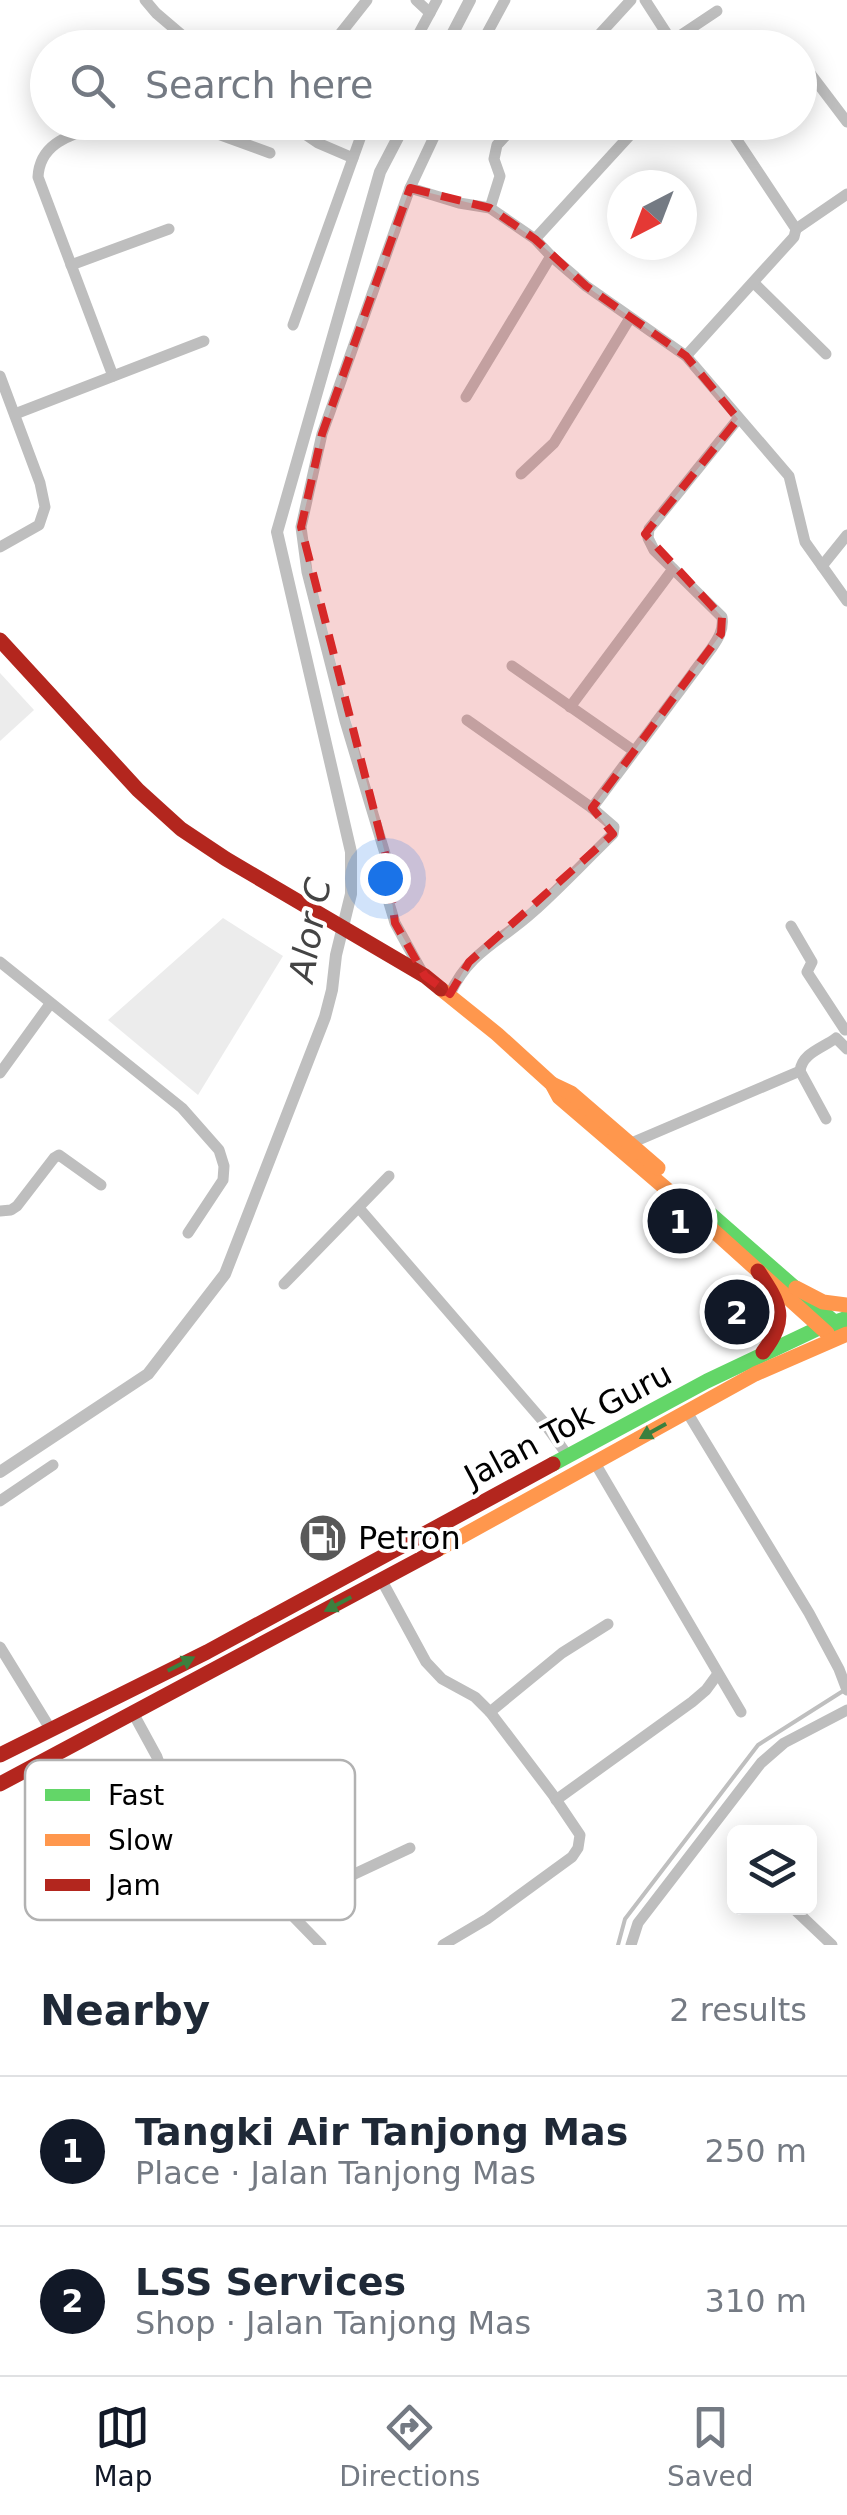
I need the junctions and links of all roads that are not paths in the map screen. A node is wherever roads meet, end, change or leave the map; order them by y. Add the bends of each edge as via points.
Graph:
1 (145, 0) edge
2 (367, 0) edge
3 (416, 0) edge
4 (436, 0) edge
5 (505, 0) edge
6 (631, 0) edge
7 (645, 0) edge
8 (717, 11) dead end
9 (430, 13) junction
10 (176, 30) edge
11 (343, 30) edge
12 (421, 30) edge
13 (489, 30) edge
14 (604, 30) edge
15 (665, 30) edge
16 (692, 30) edge
17 (817, 82) edge
18 (847, 122) edge
19 (61, 140) edge
20 (234, 140) edge
21 (314, 140) edge
22 (360, 140) edge
23 (433, 140) edge
24 (502, 140) edge
25 (625, 140) edge
26 (737, 140) edge
27 (270, 153) dead end
28 (353, 158) junction
29 (410, 188) junction
30 (846, 198) edge
31 (490, 208) junction
32 (796, 229) junction
33 (169, 230) dead end
34 (535, 238) junction
35 (551, 256) junction
36 (71, 265) junction
37 (754, 283) junction
38 (630, 318) junction
39 (293, 325) dead end
40 (204, 341) dead end
41 (826, 354) dead end
42 (686, 356) junction
43 (0, 376) edge
44 (113, 376) junction
45 (466, 396) dead end
46 (14, 414) junction
47 (738, 419) junction
48 (522, 474) dead end
49 (847, 535) edge
50 (0, 547) edge
51 (822, 566) junction
52 (673, 569) junction
53 (847, 601) edge
54 (0, 640) edge
55 (512, 666) dead end
56 (570, 708) junction
57 (467, 720) dead end
58 (634, 751) junction
59 (592, 808) junction
60 (791, 926) dead end
61 (0, 962) edge
62 (424, 976) junction
63 (450, 994) junction
64 (50, 1004) junction
65 (843, 1032) edge
66 (847, 1049) edge
67 (800, 1071) junction
68 (0, 1073) edge
69 (552, 1084) junction
70 (826, 1119) dead end
71 (630, 1144) junction
72 (390, 1176) dead end
73 (101, 1185) dead end
74 (359, 1208) junction
75 (0, 1211) edge
76 (188, 1233) dead end
77 (758, 1271) junction
78 (284, 1284) dead end
79 (796, 1288) junction
80 (847, 1305) edge
81 (837, 1328) edge
82 (760, 1356) junction
83 (686, 1412) junction
84 (568, 1456) junction
85 (595, 1463) junction
86 (52, 1465) dead end
87 (0, 1502) edge
88 (382, 1581) junction
89 (608, 1624) dead end
90 (0, 1646) edge
91 (717, 1675) junction
92 (847, 1690) edge
93 (125, 1693) junction
94 (847, 1710) edge
95 (490, 1712) junction
96 (741, 1712) dead end
97 (133, 1713) junction
98 (51, 1730) junction
99 (0, 1754) edge
100 (45, 1760) edge
101 (158, 1760) edge
102 (0, 1768) edge
103 (25, 1771) edge
104 (0, 1784) edge
105 (556, 1800) junction
106 (410, 1848) dead end
107 (355, 1874) edge
108 (800, 1915) edge
109 (296, 1920) edge
110 (320, 1945) edge
111 (443, 1945) edge
112 (631, 1945) edge
113 (832, 1945) edge

1 - 10 street
2 - 11 street
3 - 9 street
4 - 9 street
5 - 13 street
6 - 14 street
7 - 15 street
8 - 16 street
9 - 12 street
17 - 18 street
19 - 36 street via 44,153 38,177
20 - 27 street
21 - 28 street
22 - 28 street
23 - 29 street
24 - 31 street
25 - 34 street
26 - 32 street
28 - 39 street
29 - 31 street
29 - 62 street via 322,434 302,527 307,572 386,857 389,903
30 - 32 street
31 - 34 street
32 - 37 street
33 - 36 street
34 - 35 street
35 - 38 street
35 - 45 street
36 - 44 street
37 - 41 street
37 - 42 street
38 - 42 street
38 - 48 street via 554,442
40 - 44 street
42 - 47 street
43 - 46 street
44 - 46 street
46 - 50 street via 45,507 39,525
47 - 51 street via 789,476 805,542
47 - 52 street via 649,529 654,550
49 - 51 street
51 - 53 street
52 - 56 street
52 - 58 street via 716,610 723,626
54 - 62 main road via 159,810 203,844
55 - 56 street
56 - 58 street
57 - 59 street
58 - 59 street
59 - 63 street via 614,826 613,834 531,914 469,962
60 - 65 street via 812,962 807,972
61 - 64 street
62 - 63 main road
63 - 69 main road
64 - 68 street
64 - 76 street via 182,1108 219,1150 223,1180
65 - 66 street
65 - 67 street via 804,1058
67 - 70 street
67 - 71 street
69 - 71 main road via 571,1092
69 - 77 main road
71 - 79 main road
72 - 74 street
73 - 75 street via 59,1154 17,1206
74 - 78 street
74 - 84 street
77 - 81 main road
77 - 82 main road via 781,1322
79 - 80 main road
79 - 81 main road
81 - 82 main road, Jalan Tok Guru
81 - 83 main road, Jalan Tok Guru
82 - 84 main road, Jalan Tok Guru
83 -> 85 main road, Jalan Tok Guru
83 - 92 street via 809,1613
93 -> 84 main road, Jalan Tok Guru
85 - 88 main road, Jalan Tok Guru
85 - 91 street
86 - 87 street
88 - 95 street via 426,1662
88 -> 97 main road, Jalan Tok Guru
89 - 95 street
90 - 98 street
91 - 96 street
91 - 105 street via 692,1702
93 - 98 main road, Jalan Tok Guru
93 - 102 main road
94 - 112 street via 761,1762 638,1923
95 - 105 street
97 - 100 main road, Jalan Tok Guru
97 - 101 street
98 - 99 main road, Jalan Tok Guru
103 - 104 main road, Jalan Tok Guru
105 - 111 street via 580,1835 572,1858
106 - 107 street
108 - 113 street
109 - 110 street

